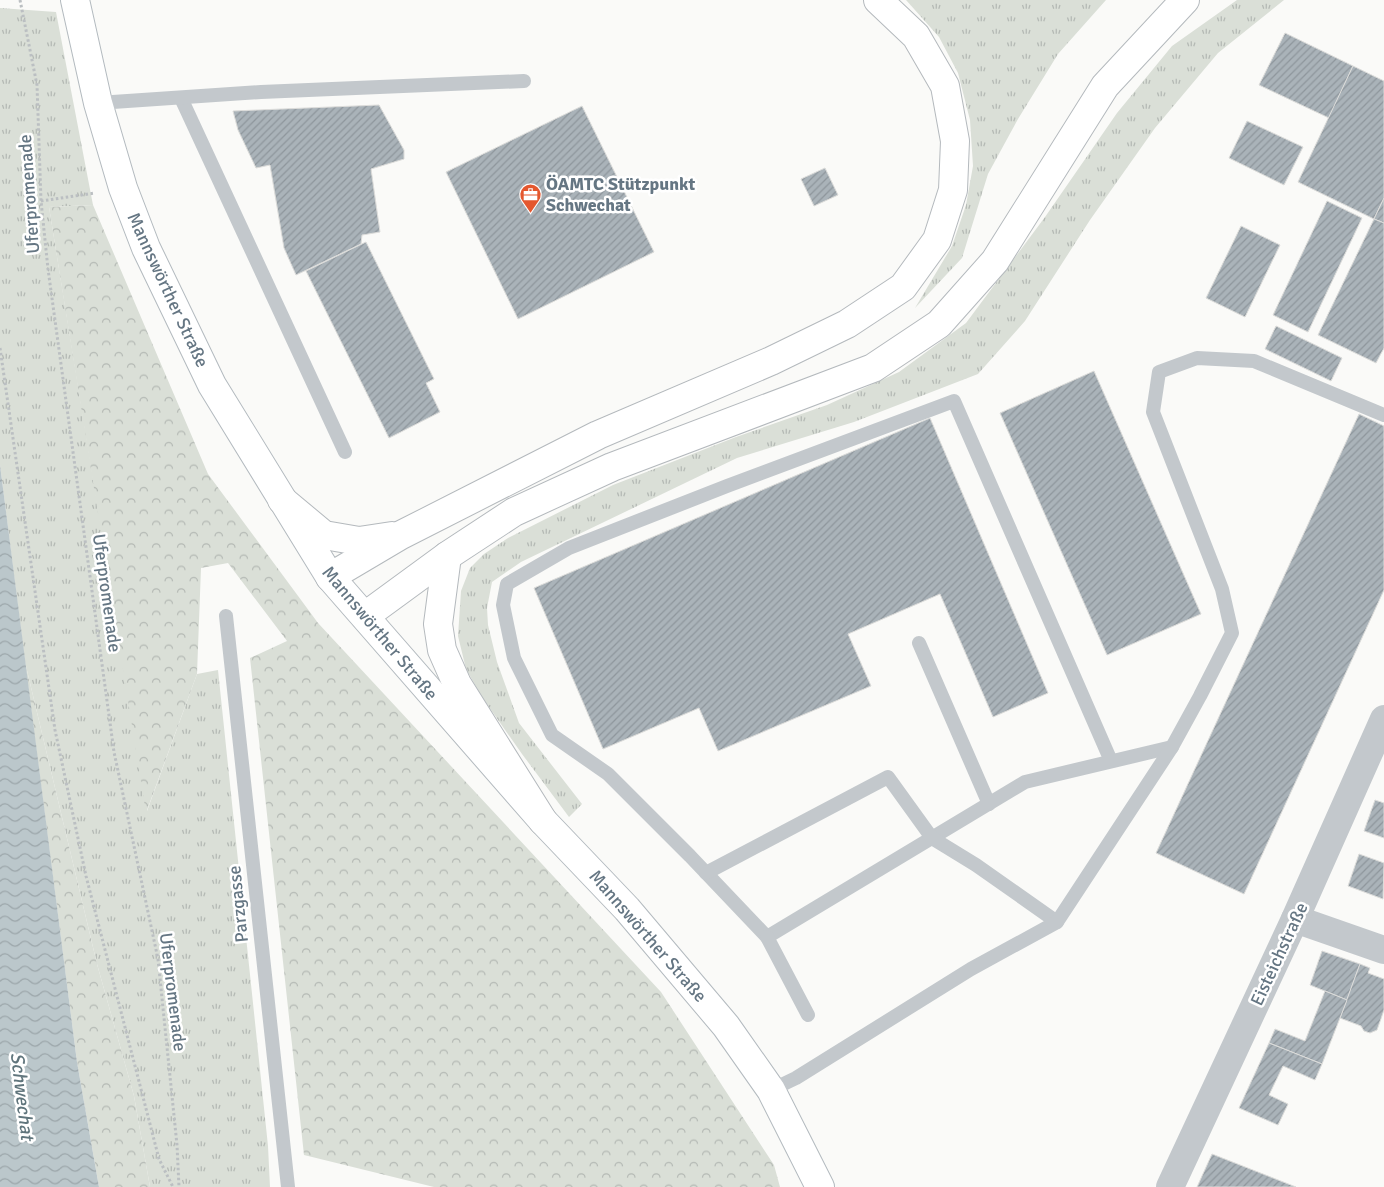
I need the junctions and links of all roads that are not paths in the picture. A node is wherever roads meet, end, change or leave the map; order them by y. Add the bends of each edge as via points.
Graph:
1 (75, 0) edge
2 (878, 0) edge
3 (1185, 0) edge
4 (524, 81) dead end
5 (181, 98) junction
6 (98, 102) junction
7 (1384, 415) edge
8 (345, 452) dead end
9 (282, 500) junction
10 (401, 535) junction
11 (447, 556) junction
12 (330, 578) junction
13 (226, 616) dead end
14 (365, 616) junction
15 (919, 643) dead end
16 (1384, 719) edge
17 (1172, 746) junction
18 (1111, 761) junction
19 (989, 804) junction
20 (543, 821) junction
21 (932, 838) junction
22 (706, 873) junction
23 (1295, 919) junction
24 (1057, 922) junction
25 (767, 938) junction
26 (1384, 950) edge
27 (808, 1015) dead end
28 (772, 1090) junction
29 (288, 1187) edge
30 (820, 1187) edge
31 (1170, 1187) edge

1 - 6 main road, Mannswörther Straße
2 - 10 main road via 916,36 945,86 955,141 953,190 937,240 903,287 846,324 771,361 598,435
3 - 11 main road via 1105,86 995,261 939,324 873,368 612,467 514,512
4 - 5 lane
5 - 6 lane
5 - 8 lane
6 - 9 main road, Mannswörther Straße via 123,188 146,248 212,385
7 - 17 lane via 1254,361 1197,358 1159,372 1153,412 1222,589 1232,633
9 - 10 main road via 324,535 359,541
9 - 12 main road, Mannswörther Straße
10 - 12 main road
11 - 14 main road
11 - 20 main road via 438,624 442,650 457,684
12 - 14 main road, Mannswörther Straße
13 - 29 lane, Parzgasse
14 - 20 main road, Mannswörther Straße
15 - 19 lane
16 - 23 street, Eisteichstraße
17 - 18 lane
17 - 24 lane
18 - 19 lane via 1025,782
18 - 22 lane via 954,401 570,548 507,584 503,605 514,658 552,735 608,774
19 - 21 lane
20 - 28 main road, Mannswörther Straße via 626,908 720,1019
21 - 22 lane via 888,777
21 - 24 lane via 976,864
21 - 25 lane
22 - 25 lane
23 - 26 street
23 - 31 street, Eisteichstraße
24 - 28 lane via 971,969
25 - 27 lane
28 - 30 main road, Mannswörther Straße

